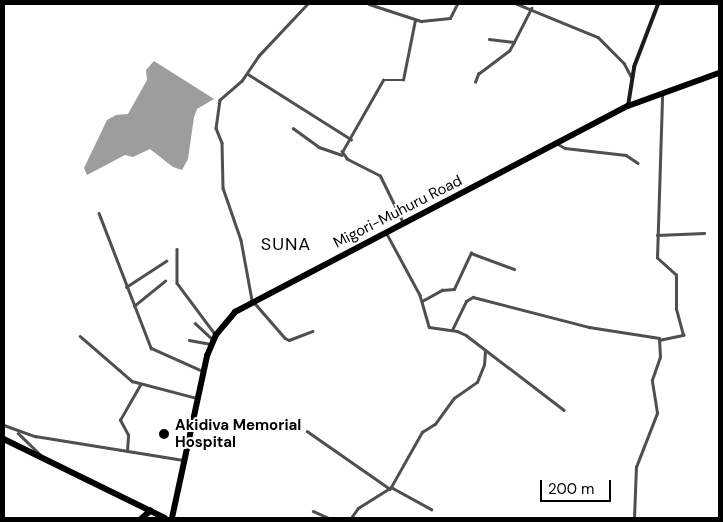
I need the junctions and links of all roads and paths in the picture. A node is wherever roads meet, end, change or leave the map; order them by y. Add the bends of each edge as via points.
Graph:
1 (308, 4) edge
2 (369, 4) edge
3 (457, 4) edge
4 (517, 4) edge
5 (658, 4) edge
6 (531, 8) junction
7 (415, 20) junction
8 (489, 39) dead end
9 (514, 42) junction
10 (719, 73) edge
11 (248, 74) junction
12 (632, 78) junction
13 (475, 82) dead end
14 (662, 92) junction
15 (628, 106) junction
16 (293, 128) dead end
17 (351, 139) junction
18 (557, 142) junction
19 (342, 155) junction
20 (638, 163) dead end
21 (99, 214) dead end
22 (403, 223) junction
23 (387, 233) junction
24 (704, 233) dead end
25 (657, 234) junction
26 (177, 249) dead end
27 (166, 260) dead end
28 (514, 269) dead end
29 (165, 281) dead end
30 (126, 287) junction
31 (252, 300) junction
32 (422, 301) junction
33 (134, 306) junction
34 (195, 323) dead end
35 (452, 330) junction
36 (312, 331) dead end
37 (80, 336) dead end
38 (660, 338) junction
39 (189, 340) dead end
40 (214, 340) junction
41 (485, 351) junction
42 (204, 372) junction
43 (140, 385) junction
44 (199, 398) junction
45 (564, 410) dead end
46 (4, 425) edge
47 (15, 430) junction
48 (307, 430) dead end
49 (4, 439) edge
50 (125, 445) junction
51 (121, 450) junction
52 (128, 451) junction
53 (43, 458) junction
54 (186, 461) junction
55 (391, 488) junction
56 (431, 509) dead end
57 (148, 510) junction
58 (313, 511) dead end
59 (142, 518) edge
60 (165, 518) edge
61 (172, 518) edge
62 (329, 518) edge
63 (351, 518) edge
64 (634, 518) edge

1 - 11 street via 279,38 258,56
2 - 7 street
3 - 7 street via 450,18
4 - 6 street
5 - 12 main road
6 - 9 street
6 - 12 street via 598,37 624,62
7 - 17 street via 403,80 383,80
8 - 9 street
9 - 13 street via 509,51 478,74
10 - 14 highway, Migori-Muhuru Road
11 - 17 street
11 - 31 street via 220,100 216,128 222,143 223,188 241,240
12 - 15 main road
14 - 15 highway, Migori-Muhuru Road
14 - 25 street
15 - 18 highway, Migori-Muhuru Road
16 - 19 street via 319,147
17 - 19 street
18 - 20 street via 565,148 626,155
18 - 22 highway, Migori-Muhuru Road
19 - 22 street via 380,176
21 - 30 street
22 - 23 highway, Migori-Muhuru Road
23 - 31 highway, Migori-Muhuru Road
23 - 32 street
24 - 25 street
25 - 38 street via 658,261 676,275 676,309 683,334
26 - 40 street via 177,283
27 - 30 street
28 - 32 street via 471,253 454,289 442,290
29 - 33 street
30 - 33 street
31 - 36 street via 285,338 289,340
31 - 40 highway, Migori-Muhuru Road via 230,317
32 - 35 street via 429,327
33 - 42 street via 151,348
34 - 40 street
35 - 38 street via 466,301 473,297 589,327
35 - 41 street via 466,335
37 - 43 street via 124,376
38 - 64 street via 660,357 652,380 657,413 636,467
39 - 40 street
40 - 42 highway, Migori-Muhuru Road
41 - 45 street
41 - 55 street via 484,365 477,382 454,398 435,424 422,432
42 - 44 highway, Migori-Muhuru Road
43 - 44 street
43 - 50 street via 120,420 128,433
44 - 54 highway, Migori-Muhuru Road
46 - 47 street
47 - 51 street
47 - 53 street
48 - 55 street
49 - 53 highway
50 - 51 street
50 - 52 street
51 - 52 street
52 - 54 street
53 - 57 highway
54 - 61 highway, Migori-Muhuru Road
55 - 56 street
55 - 63 street via 358,508
57 - 59 highway
57 - 60 highway
58 - 62 street

